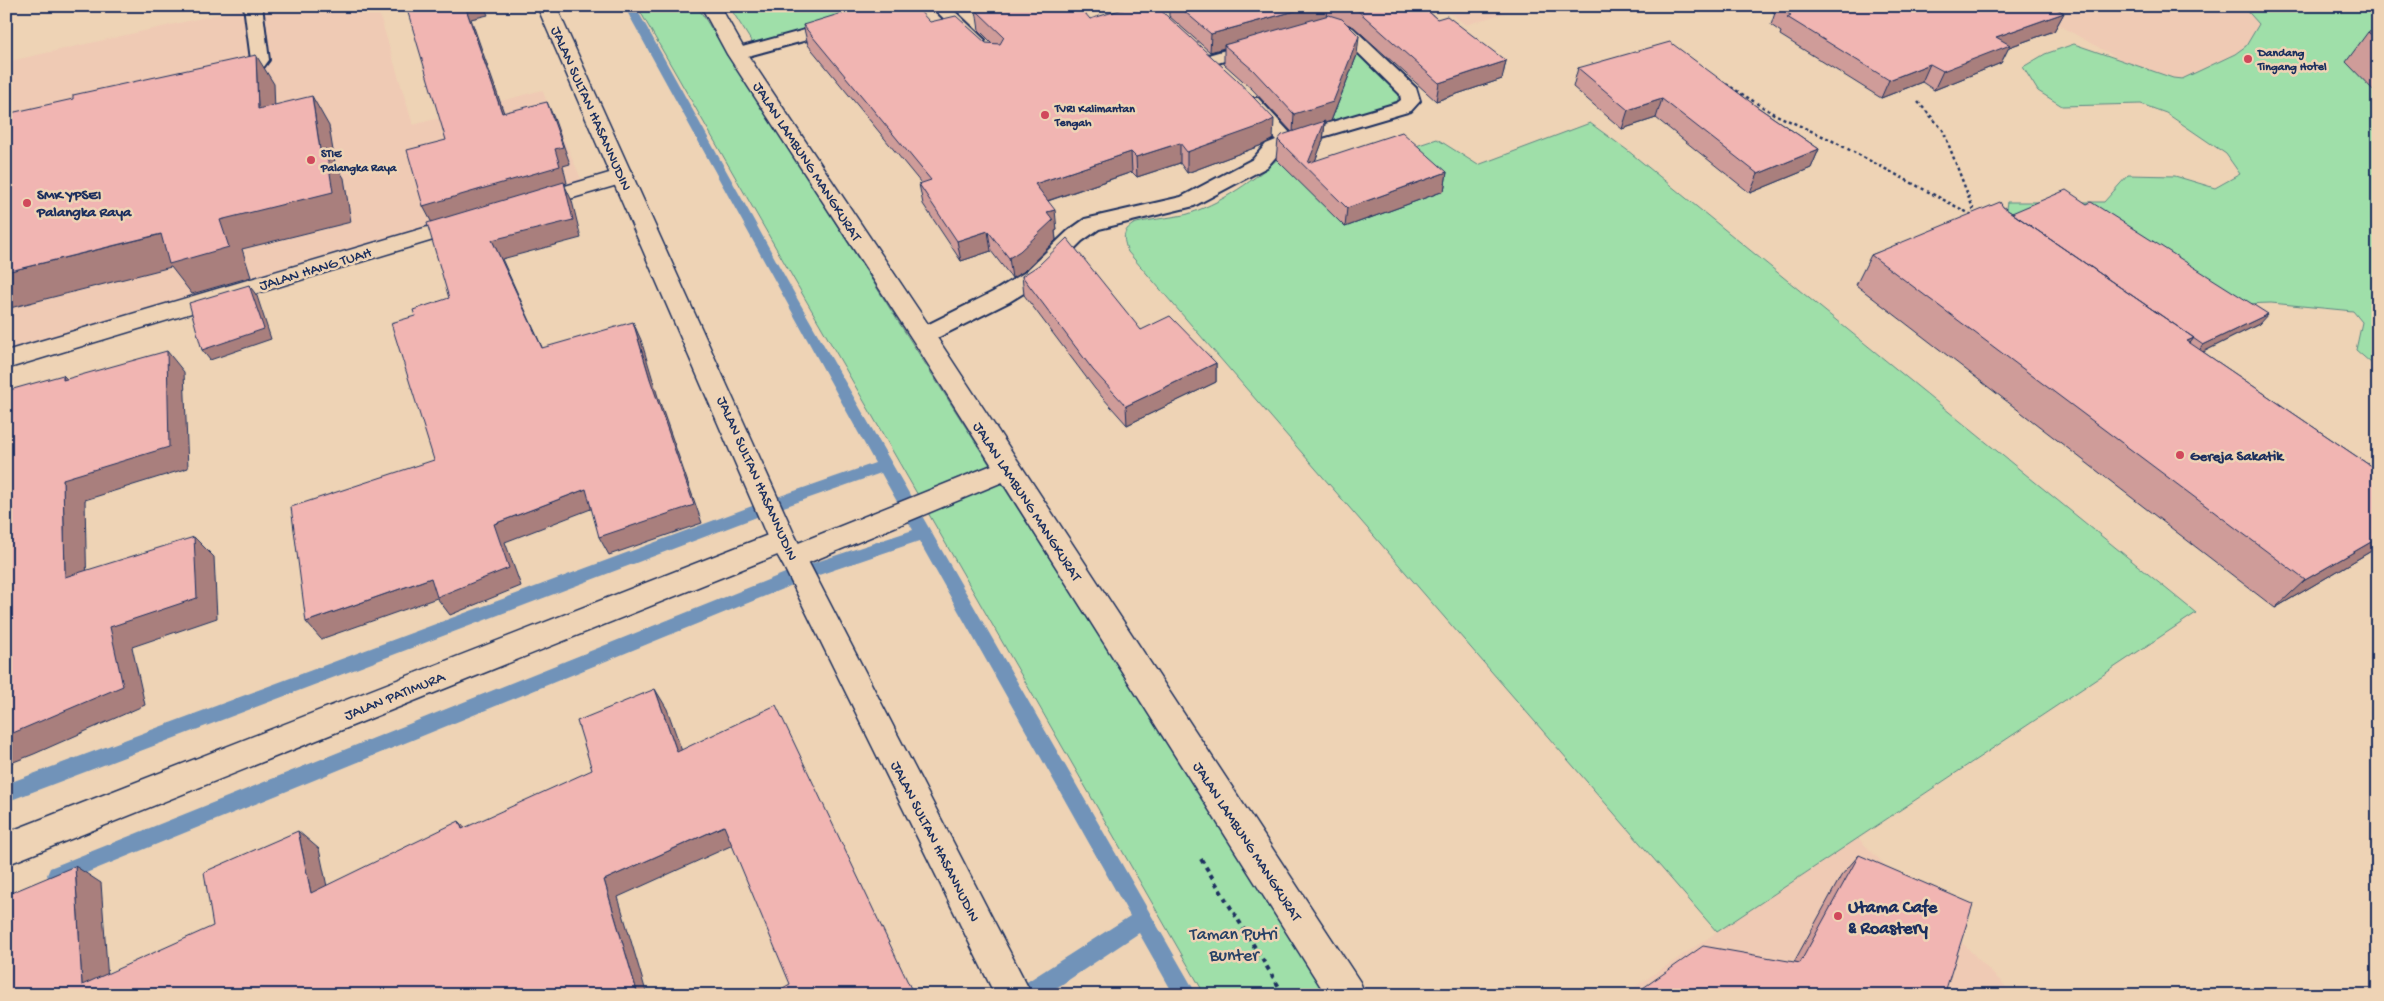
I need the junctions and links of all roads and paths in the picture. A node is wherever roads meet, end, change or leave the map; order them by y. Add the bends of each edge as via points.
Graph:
1 (253, 6) edge
2 (546, 6) edge
3 (710, 6) edge
4 (939, 6) edge
5 (852, 22) edge
6 (1307, 32) edge
7 (1271, 42) edge
8 (989, 52) edge
9 (737, 54) junction
10 (1221, 74) edge
11 (1723, 82) edge
12 (217, 88) edge
13 (1236, 88) edge
14 (1918, 102) dead end
15 (1288, 142) junction
16 (623, 176) junction
17 (923, 336) junction
18 (6, 360) edge
19 (1006, 469) junction
20 (788, 549) junction
21 (6, 849) edge
22 (1014, 995) edge
23 (1347, 995) edge

1 - 12 lane via 260,60 248,76
2 - 16 street, JALAN SULTAN HASANNUDIN
3 - 9 street, JALAN LAMBUNG MANGKURAT
4 - 8 lane
5 - 9 lane
6 - 15 lane via 1326,27 1347,32 1409,92 1411,101 1404,107
7 - 10 lane via 1200,55
9 - 17 street, JALAN LAMBUNG MANGKURAT
11 - 14 path via 1774,114 1864,157 1978,218 1944,130
13 - 15 lane
15 - 17 lane via 1273,148 1260,163 1187,202 1092,224 1032,278
16 - 18 street, JALAN HANG TUAH
16 - 20 street, JALAN SULTAN HASANNUDIN
17 - 19 street, JALAN LAMBUNG MANGKURAT
19 - 20 street, JALAN PATIMURA via 889,518
19 - 23 street, JALAN LAMBUNG MANGKURAT
20 - 21 street, JALAN PATIMURA
20 - 22 street, JALAN SULTAN HASANNUDIN

